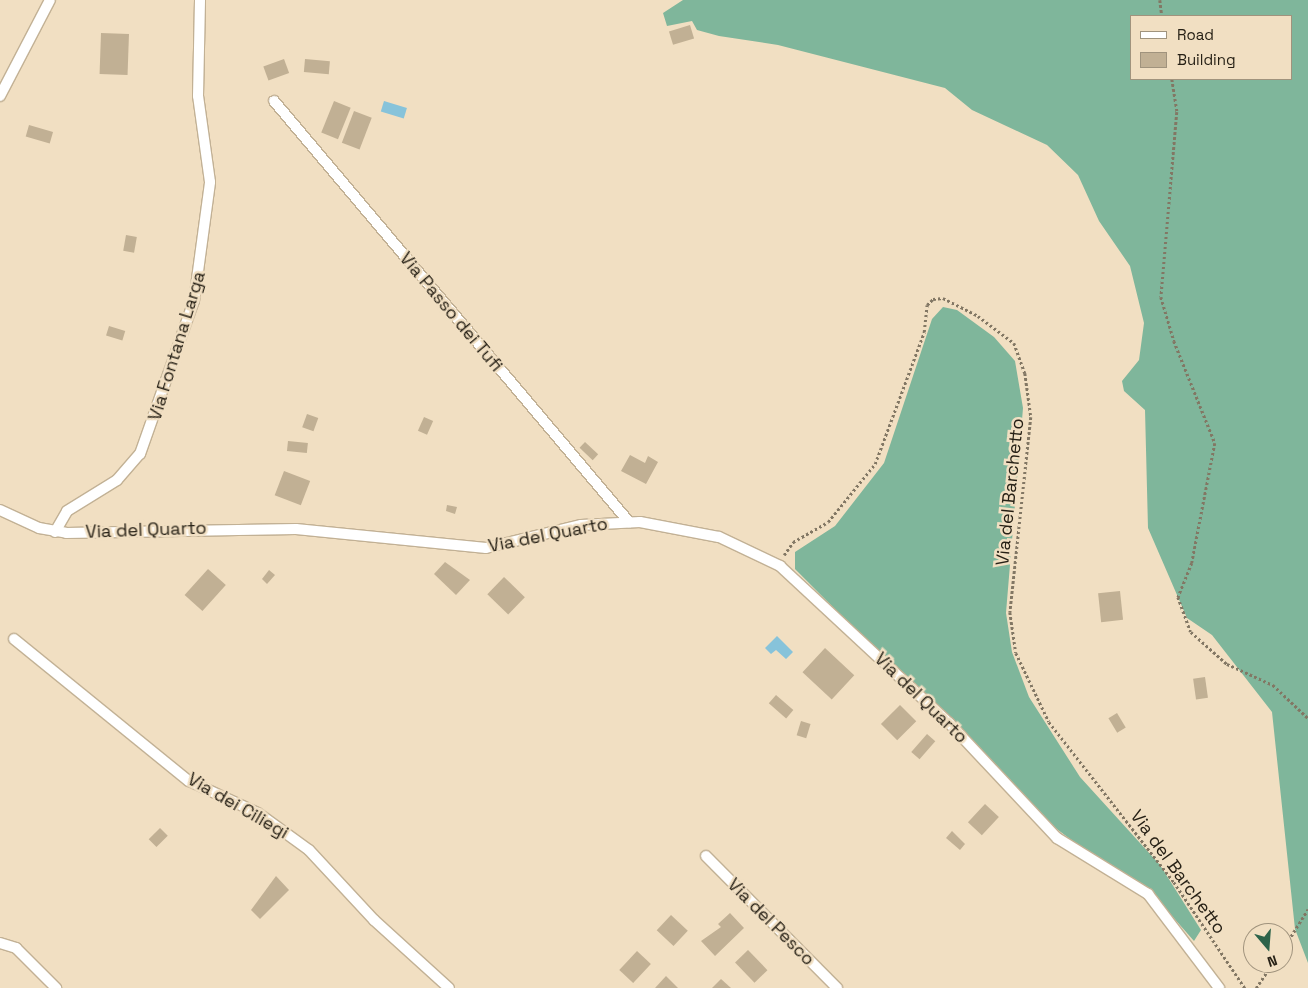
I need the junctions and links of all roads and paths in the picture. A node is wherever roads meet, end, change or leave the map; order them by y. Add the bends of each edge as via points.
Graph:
1 (50, 0) edge
2 (200, 0) edge
3 (1160, 0) edge
4 (1162, 15) edge
5 (1172, 80) edge
6 (0, 96) edge
7 (274, 102) dead end
8 (0, 510) edge
9 (629, 522) junction
10 (55, 532) junction
11 (780, 566) junction
12 (14, 639) dead end
13 (1308, 718) edge
14 (706, 856) dead end
15 (1308, 909) edge
16 (1293, 933) edge
17 (0, 943) edge
18 (1266, 973) edge
19 (56, 988) edge
20 (448, 988) edge
21 (837, 988) edge
22 (1219, 988) edge
23 (1245, 988) edge
24 (1256, 988) edge

1 - 6 street
2 - 10 street, Via Fontana Larga via 198,96 210,182 196,291 145,446 117,480 64,514
3 - 4 path
5 - 13 path via 1177,112 1161,297 1174,342 1215,443 1192,563 1178,598 1191,632 1227,664 1273,685
7 - 9 street, Via Passo dei Tufi
8 - 10 street, Via del Quarto
9 - 10 street, Via del Quarto via 581,525 486,548 302,529
9 - 11 street, Via del Quarto via 696,530
11 - 22 street, Via del Quarto via 949,723 1057,838 1154,900
11 - 23 path, Via del Barchetto via 789,545 828,522 875,464 924,332 927,305 933,299 943,298 978,316 1014,343 1025,373 1031,417 1010,612 1016,653 1050,722 1174,882
12 - 20 street, Via dei Ciliegi via 190,781 252,810 309,850 374,920
14 - 21 street, Via del Pesco
15 - 16 path
17 - 19 street via 16,948
18 - 24 path

